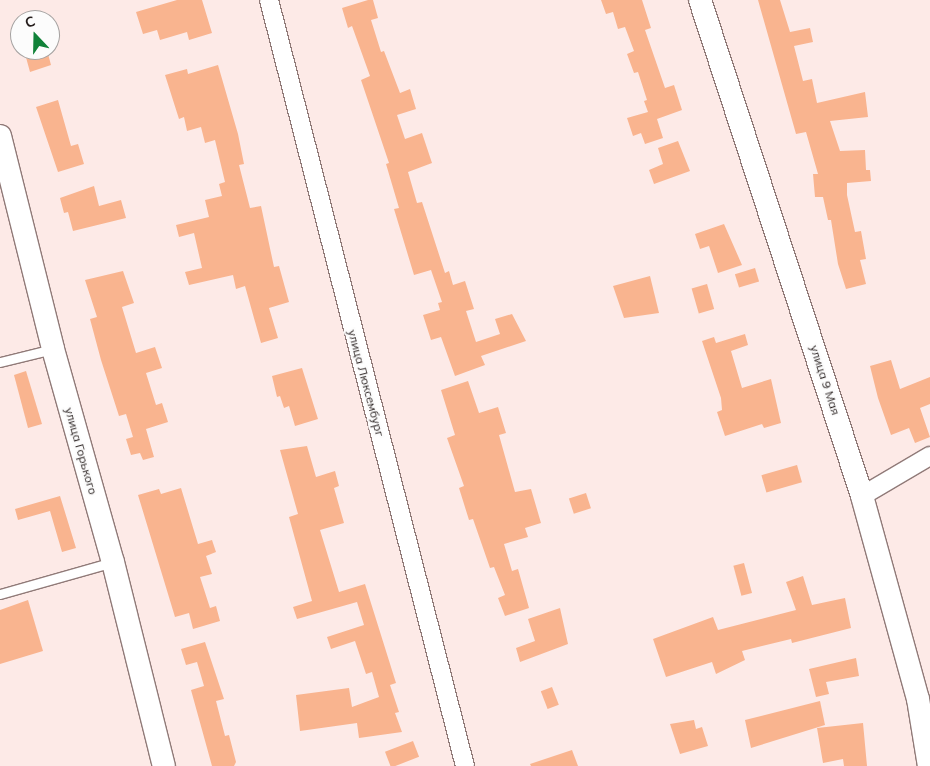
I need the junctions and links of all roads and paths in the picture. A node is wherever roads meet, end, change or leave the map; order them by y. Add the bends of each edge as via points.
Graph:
1 (269, 0) edge
2 (700, 0) edge
3 (0, 136) edge
4 (53, 349) junction
5 (0, 362) edge
6 (930, 456) edge
7 (862, 496) junction
8 (112, 562) junction
9 (0, 594) edge
10 (164, 766) edge
11 (466, 766) edge
12 (929, 766) edge

1 - 11 street, улица Люксембург
2 - 7 street, улица 9 Мая
3 - 4 street, улица Горького
4 - 5 lane
4 - 8 street, улица Горького
6 - 7 street
7 - 12 street, улица 9 Мая via 907,654
8 - 9 lane
8 - 10 street, улица Горького

